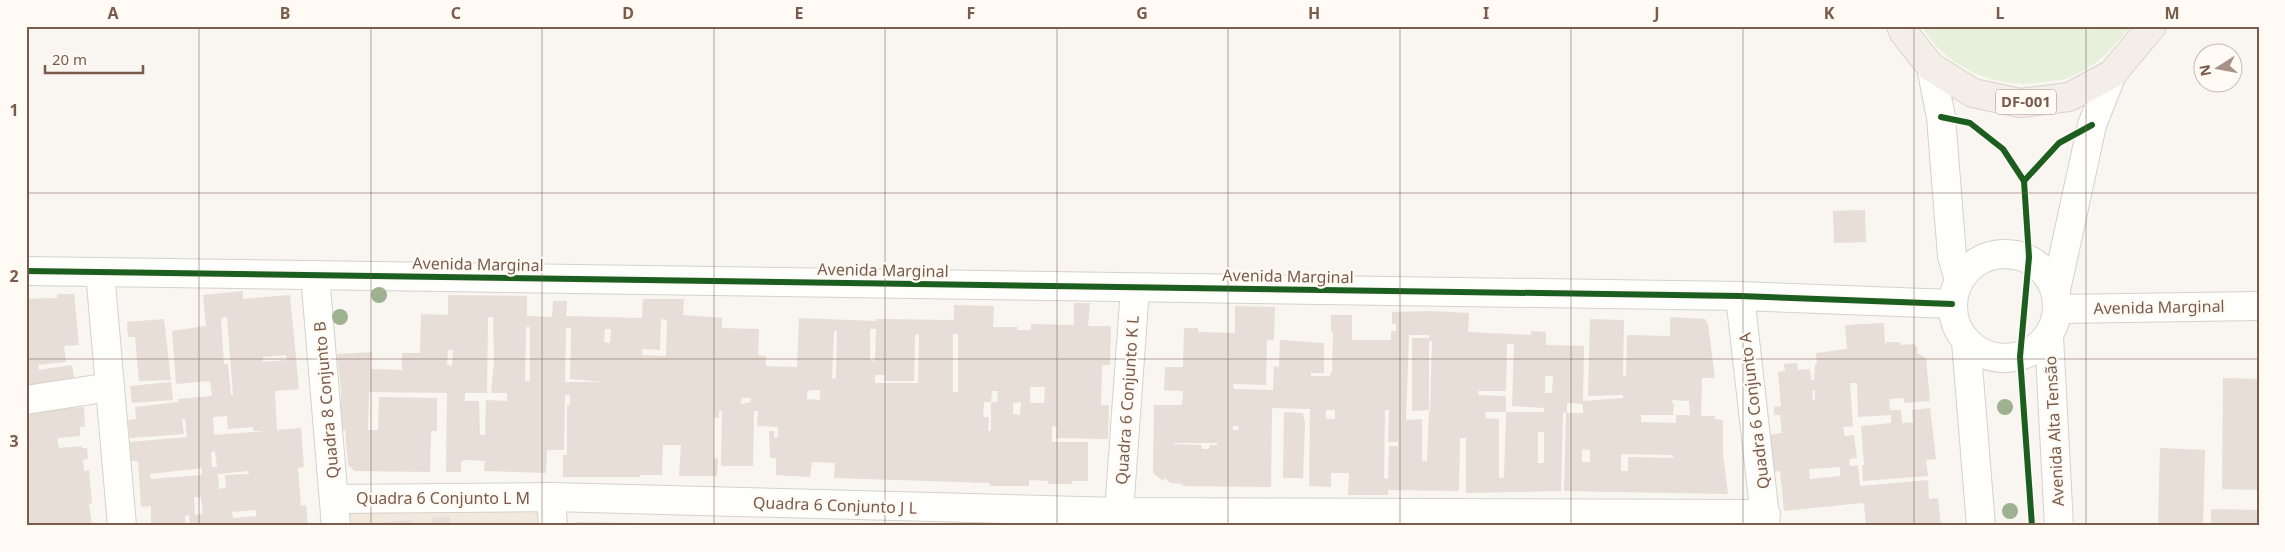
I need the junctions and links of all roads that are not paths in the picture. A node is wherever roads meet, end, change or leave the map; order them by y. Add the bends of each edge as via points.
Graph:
1 (2152, 26) edge
2 (1899, 29) edge
3 (1931, 67) junction
4 (2112, 74) junction
5 (26, 271) edge
6 (100, 272) junction
7 (316, 275) junction
8 (1135, 288) junction
9 (1956, 292) junction
10 (1740, 296) junction
11 (2058, 300) junction
12 (2259, 306) edge
13 (2049, 336) junction
14 (1966, 341) junction
15 (110, 387) junction
16 (26, 400) edge
17 (551, 497) junction
18 (334, 499) junction
19 (1119, 512) junction
20 (1043, 518) edge
21 (1237, 519) edge
22 (1766, 520) edge
23 (122, 526) edge
24 (336, 526) edge
25 (553, 526) edge
26 (1981, 526) edge
27 (2059, 526) edge

1 - 4 main road, DF-001
2 - 3 main road, DF-001
3 - 4 main road, DF-001 via 1973,93 2020,103 2068,97
3 - 9 street via 1941,117
4 - 11 street via 2092,125
5 - 6 street, Avenida Marginal
6 - 7 street, Avenida Marginal
6 - 15 street
7 - 8 street, Avenida Marginal
7 - 18 street, Quadra 8 Conjunto B
8 - 10 street, Avenida Marginal
8 - 19 street, Quadra 6 Conjunto K L
9 - 10 street, Avenida Marginal
9 - 11 street via 1977,260 2002,252 2029,257
9 - 14 street via 1956,324
10 - 22 street, Quadra 6 Conjunto A
11 - 12 street, Avenida Marginal
11 - 13 street
13 - 14 street via 2020,357 1990,357
13 - 27 street, Avenida Alta Tensão
14 - 26 street
15 - 16 street
15 - 23 street
17 - 18 street, Quadra 6 Conjunto L M
17 - 20 street, Quadra 6 Conjunto J L
17 - 25 street
18 - 24 street, Quadra 8 Conjunto B
19 - 20 street, Quadra 6 Conjunto J L
19 - 21 street, Quadra 6 Conjunto J L
21 - 22 street, Quadra 6 Conjunto J L

